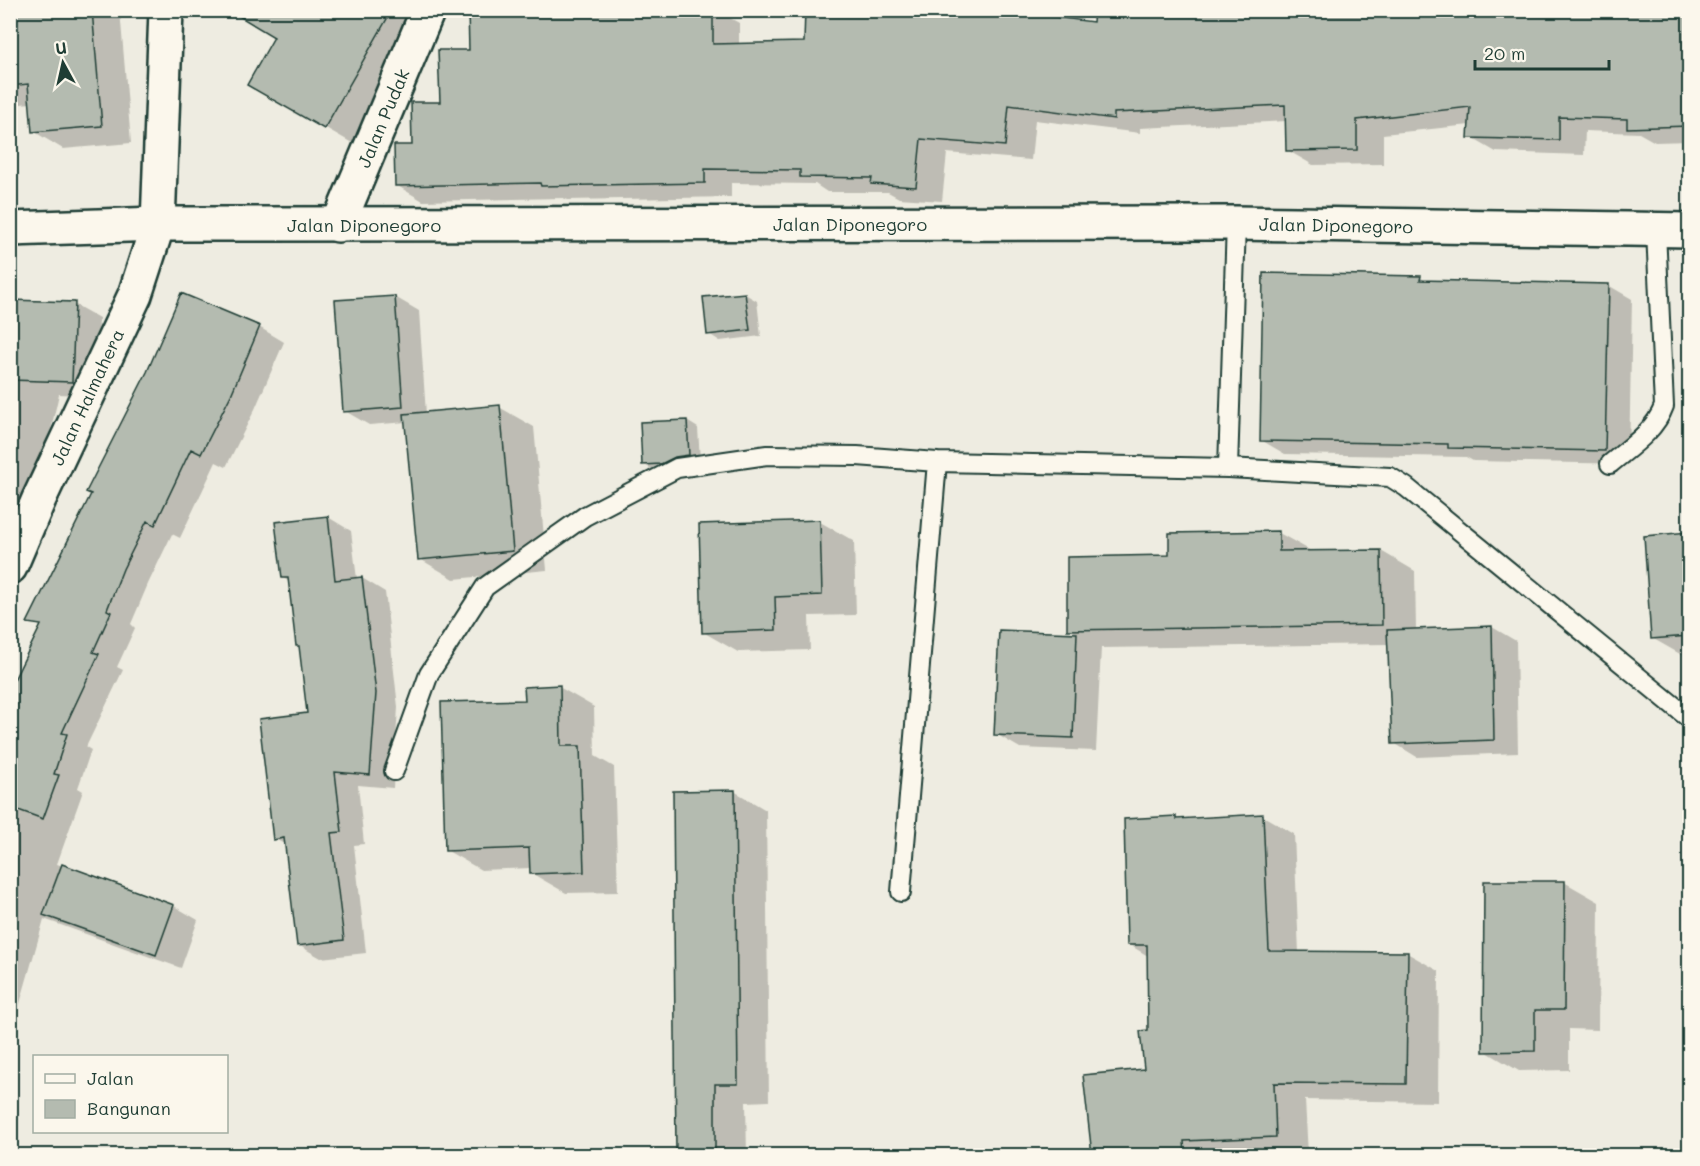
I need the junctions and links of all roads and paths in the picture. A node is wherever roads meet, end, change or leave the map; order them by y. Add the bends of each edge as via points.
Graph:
1 (166, 10) edge
2 (428, 10) edge
3 (1236, 223) junction
4 (158, 224) junction
5 (338, 225) junction
6 (10, 228) edge
7 (1689, 230) edge
8 (1656, 231) junction
9 (937, 462) junction
10 (1610, 464) dead end
11 (1228, 468) junction
12 (10, 567) edge
13 (1689, 719) edge
14 (394, 771) dead end
15 (901, 892) dead end

1 - 4 main road, Jalan Halmahera
2 - 5 main road, Jalan Pudak
3 - 5 main road, Jalan Diponegoro
3 - 8 main road, Jalan Diponegoro
3 - 11 lane
4 - 5 main road, Jalan Diponegoro
4 - 6 main road, Jalan Diponegoro
4 - 12 main road, Jalan Halmahera via 135,296
7 - 8 main road, Jalan Diponegoro
8 - 10 lane via 1664,406 1651,428
9 - 11 lane
9 - 14 lane via 767,455 688,466 677,468 585,516 485,587 429,674
9 - 15 lane
11 - 13 lane via 1390,477

